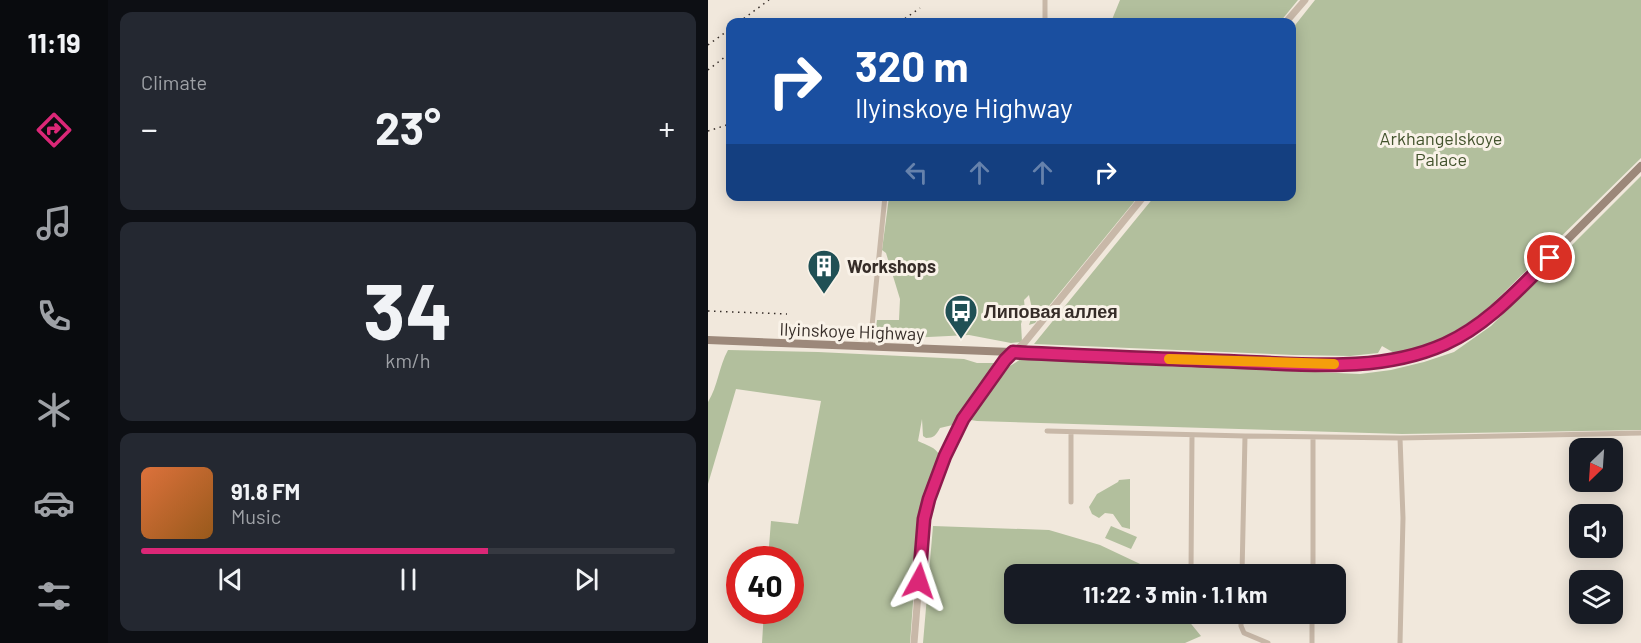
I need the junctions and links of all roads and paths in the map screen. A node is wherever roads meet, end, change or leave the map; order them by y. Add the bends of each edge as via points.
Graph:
1 (1045, 0) edge
2 (1305, 0) edge
3 (1045, 18) edge
4 (1290, 18) edge
5 (1641, 166) edge
6 (884, 201) edge
7 (1140, 201) edge
8 (708, 340) edge
9 (870, 346) junction
10 (1013, 352) junction
11 (1047, 431) dead end
12 (1071, 432) junction
13 (1641, 434) edge
14 (1192, 435) junction
15 (1245, 436) junction
16 (1314, 437) junction
17 (1400, 438) junction
18 (1071, 502) dead end
19 (1191, 564) edge
20 (1242, 564) edge
21 (1312, 564) edge
22 (1240, 624) edge
23 (1312, 624) edge
24 (914, 643) edge
25 (1268, 643) edge
26 (1312, 643) edge
27 (1400, 643) edge

1 - 3 street
2 - 4 street
5 - 10 main road, Ilyinskoye Highway via 1485,320 1446,343 1405,358 1349,365
6 - 9 street
7 - 10 street
8 - 9 main road, Ilyinskoye Highway
9 - 10 main road, Ilyinskoye Highway
10 - 24 street via 963,419 929,499 923,527
11 - 12 street
12 - 14 street
12 - 18 street
13 - 17 street
14 - 15 street
14 - 19 street
15 - 16 street
15 - 20 street
16 - 17 street
16 - 21 street
17 - 27 street
22 - 25 street via 1244,633
23 - 26 street

